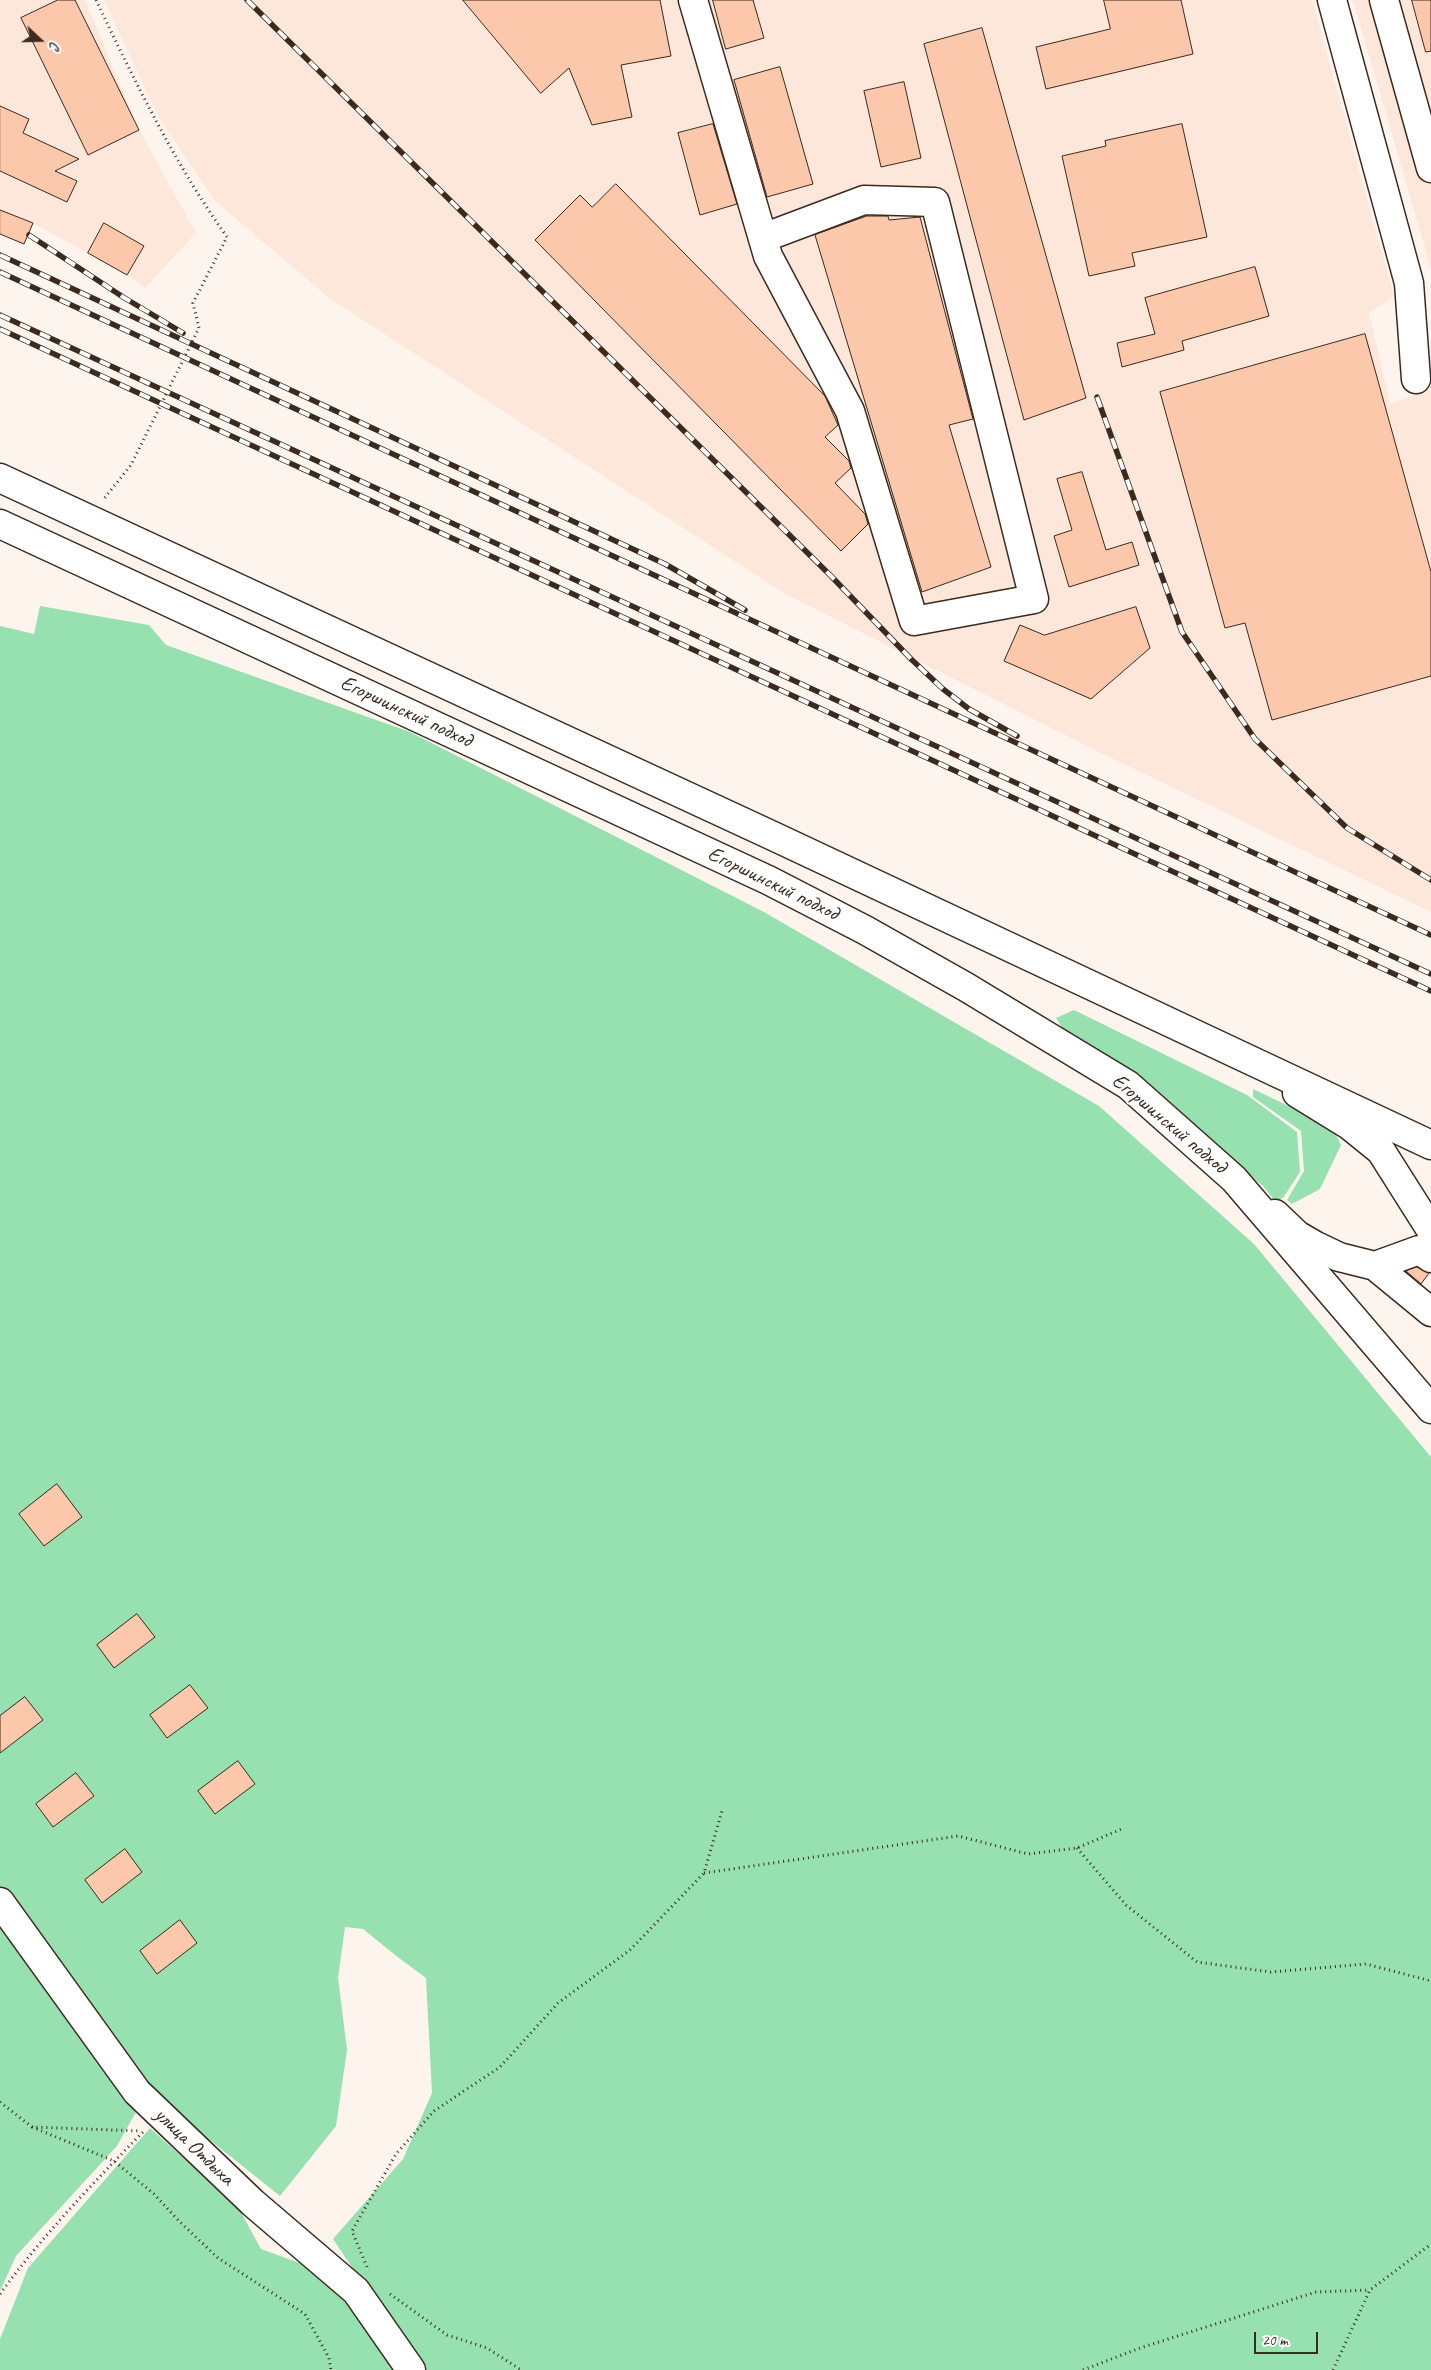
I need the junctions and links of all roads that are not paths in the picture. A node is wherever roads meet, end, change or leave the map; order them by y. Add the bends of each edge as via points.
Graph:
1 (693, 0) edge
2 (1332, 0) edge
3 (1384, 0) edge
4 (1431, 168) edge
5 (763, 238) junction
6 (1416, 379) dead end
7 (0, 478) edge
8 (0, 524) edge
9 (1176, 1024) junction
10 (1431, 1144) edge
11 (1234, 1179) junction
12 (1431, 1230) edge
13 (1431, 1258) edge
14 (1375, 1266) junction
15 (1431, 1312) edge
16 (1431, 1409) edge
17 (0, 1902) edge
18 (411, 2370) edge

1 - 5 main road
2 - 6 main road via 1410,283
3 - 4 main road
5 - 5 main road via 768,256 850,411 914,621 1034,599 935,202 864,200
7 - 9 main road, Егоршинский подход
8 - 11 main road, Егоршинский подход via 759,876 865,930 1128,1085
9 - 10 main road, Егоршинский подход
9 - 12 main road via 1325,1110 1372,1142 1391,1165
11 - 14 main road via 1309,1242 1339,1257
11 - 16 main road, Егоршинский подход
13 - 14 main road via 1419,1250
14 - 15 main road
17 - 18 main road, улица Отдыха via 137,2092 253,2203 356,2291

